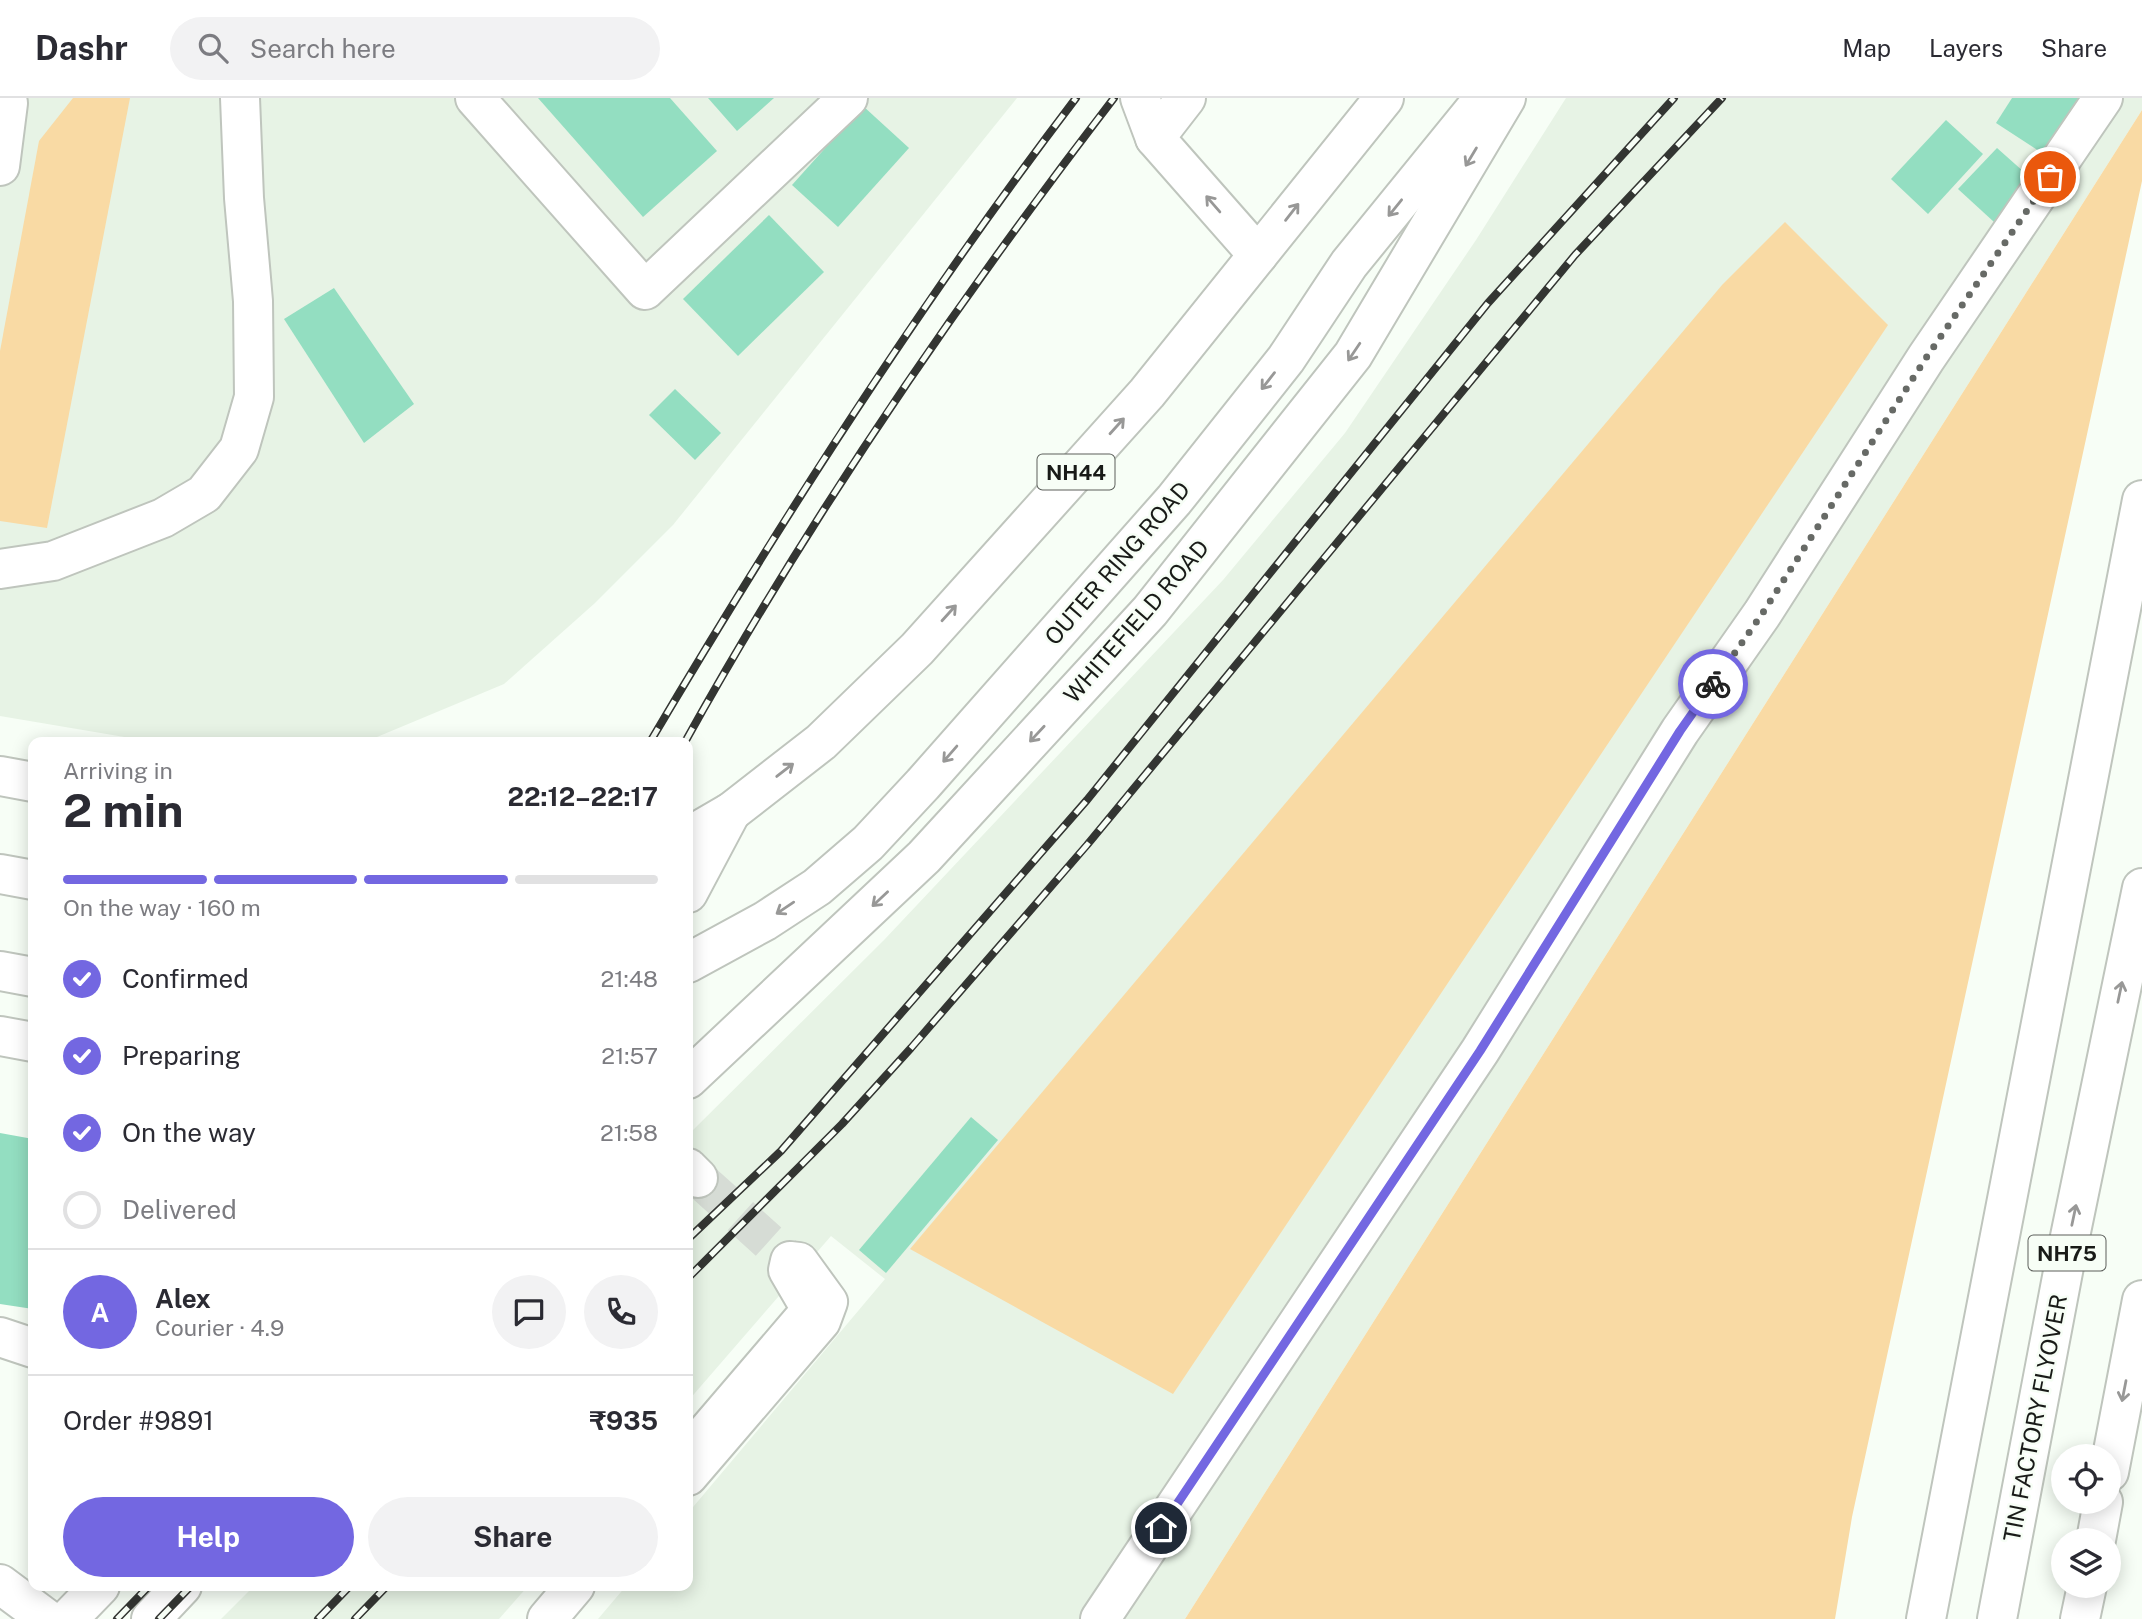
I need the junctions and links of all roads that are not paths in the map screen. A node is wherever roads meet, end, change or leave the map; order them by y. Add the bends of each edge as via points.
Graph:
1 (240, 98) edge
2 (475, 98) edge
3 (848, 98) edge
4 (1140, 98) edge
5 (1186, 98) edge
6 (1384, 98) edge
7 (1484, 98) edge
8 (1506, 98) edge
9 (2103, 98) edge
10 (7, 104) edge
11 (1155, 138) junction
12 (0, 166) edge
13 (1258, 255) junction
14 (2142, 500) edge
15 (0, 569) edge
16 (0, 776) edge
17 (28, 781) edge
18 (731, 812) junction
19 (693, 834) edge
20 (0, 874) edge
21 (28, 879) edge
22 (693, 884) edge
23 (2142, 888) edge
24 (693, 960) edge
25 (0, 971) edge
26 (28, 976) edge
27 (0, 1036) edge
28 (28, 1041) edge
29 (693, 1074) edge
30 (2142, 1300) edge
31 (0, 1336) edge
32 (28, 1346) edge
33 (2114, 1444) edge
34 (693, 1448) edge
35 (693, 1470) edge
36 (0, 1584) edge
37 (95, 1591) edge
38 (177, 1591) edge
39 (571, 1591) edge
40 (591, 1591) edge
41 (2084, 1598) edge
42 (47, 1619) edge
43 (68, 1619) edge
44 (151, 1619) edge
45 (547, 1619) edge
46 (567, 1619) edge
47 (1100, 1619) edge
48 (1926, 1619) edge
49 (1997, 1619) edge
50 (2080, 1619) edge

1 - 15 main road via 254,397 239,449 204,494 163,518 53,561
2 - 3 main road via 645,290
4 - 11 main road
5 - 11 main road
13 -> 6 main road, NH44
7 -> 24 main road, OUTER RING ROAD via 1349,264 1286,359 1174,500 869,843 817,887
8 -> 29 main road, WHITEFIELD ROAD via 1353,355 1150,611 924,857
9 - 47 main road via 1680,731 1480,1051
10 - 12 main road
13 -> 11 main road
18 -> 13 main road, NH44 via 821,742 917,649 1147,393
14 - 48 main road
16 - 17 main road
18 - 19 main road, NH44
18 - 22 main road
20 - 21 main road
49 -> 23 main road, TIN FACTORY FLYOVER / NH75
25 - 26 main road
27 - 28 main road
30 -> 33 main road
31 - 32 main road
34 - 35 main road via 806,1316 809,1306 788,1270 790,1261 799,1262 828,1302 828,1309
36 - 42 main road
37 - 43 main road
38 - 44 main road
39 - 45 main road
40 - 46 main road
41 - 50 main road

